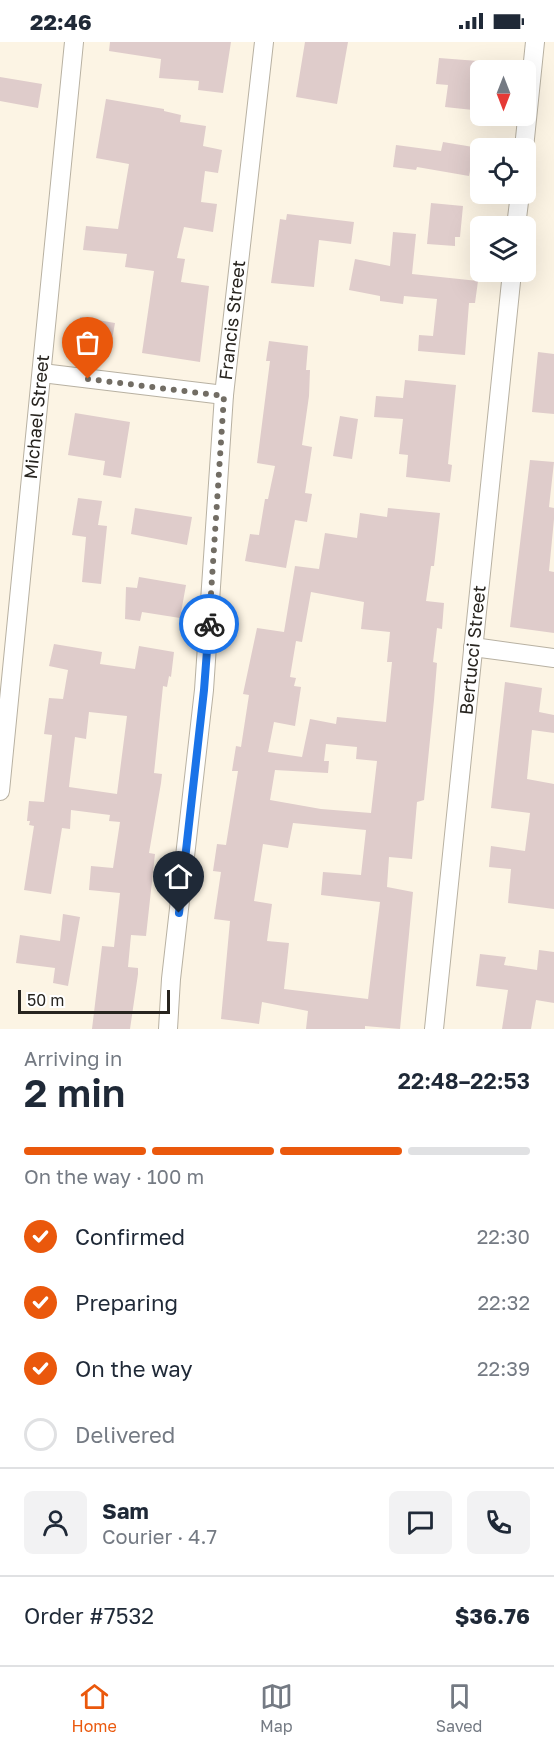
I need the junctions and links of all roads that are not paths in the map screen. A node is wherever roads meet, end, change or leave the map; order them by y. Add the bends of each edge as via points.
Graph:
1 (74, 42) edge
2 (264, 42) edge
3 (535, 42) edge
4 (525, 138) edge
5 (511, 282) edge
6 (42, 373) junction
7 (224, 396) junction
8 (473, 646) junction
9 (554, 658) edge
10 (0, 791) edge
11 (168, 1029) edge
12 (434, 1029) edge

1 - 6 street, Michael Street
2 - 7 street, Francis Street
3 - 4 street
5 - 8 street, Bertucci Street
6 - 7 street
6 - 10 street, Michael Street
7 - 11 street, Francis Street via 204,690
8 - 9 street
8 - 12 street, Bertucci Street

